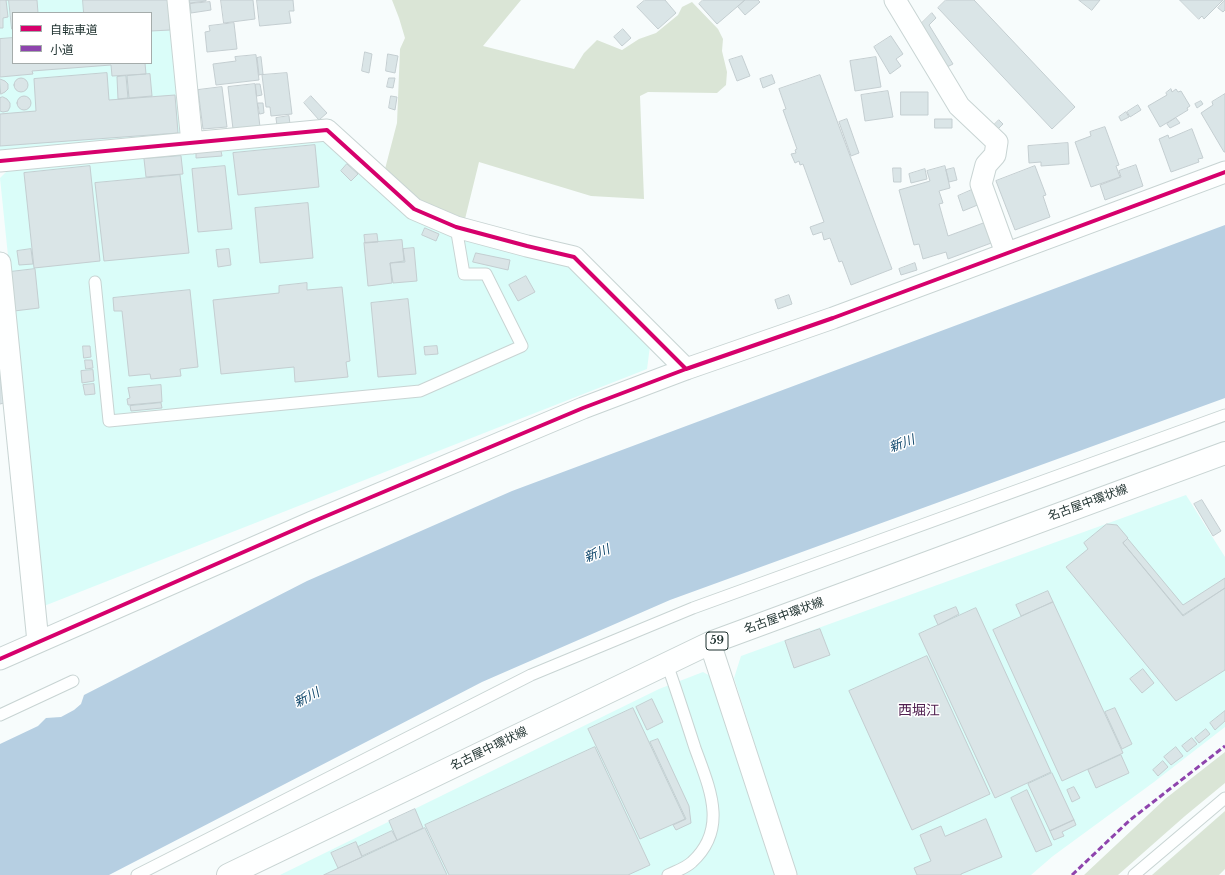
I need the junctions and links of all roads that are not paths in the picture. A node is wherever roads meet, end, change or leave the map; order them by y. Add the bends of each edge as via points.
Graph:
1 (178, 0) edge
2 (895, 0) edge
3 (192, 143) junction
4 (0, 161) edge
5 (1225, 172) edge
6 (456, 227) junction
7 (1006, 253) junction
8 (0, 263) edge
9 (95, 282) dead end
10 (686, 369) junction
11 (1225, 415) edge
12 (8, 426) edge
13 (1225, 453) edge
14 (38, 642) junction
15 (710, 643) junction
16 (0, 658) edge
17 (667, 664) junction
18 (73, 681) dead end
19 (0, 715) edge
20 (1225, 798) edge
21 (137, 875) edge
22 (228, 875) edge
23 (668, 875) edge
24 (786, 875) edge
25 (1134, 875) edge

1 - 3 street
2 - 7 street via 960,106 997,142 995,155 986,165 981,184
3 - 4 street
3 - 6 street via 328,130 414,209
5 - 7 street
6 - 9 lane via 464,274 486,274 522,346 420,391 109,421
6 - 10 street via 574,257
7 - 10 street via 833,318
8 - 12 street
10 - 14 street via 568,414
11 - 21 lane via 693,608 531,675
12 - 14 street
13 - 15 main road, 名古屋中環状線 / 59
14 - 16 street
15 - 17 main road, 名古屋中環状線 / 59
15 - 24 street
17 - 22 main road, 名古屋中環状線 / 59
17 - 23 lane via 710,792 714,815 705,846 692,862
18 - 19 lane
20 - 25 lane

